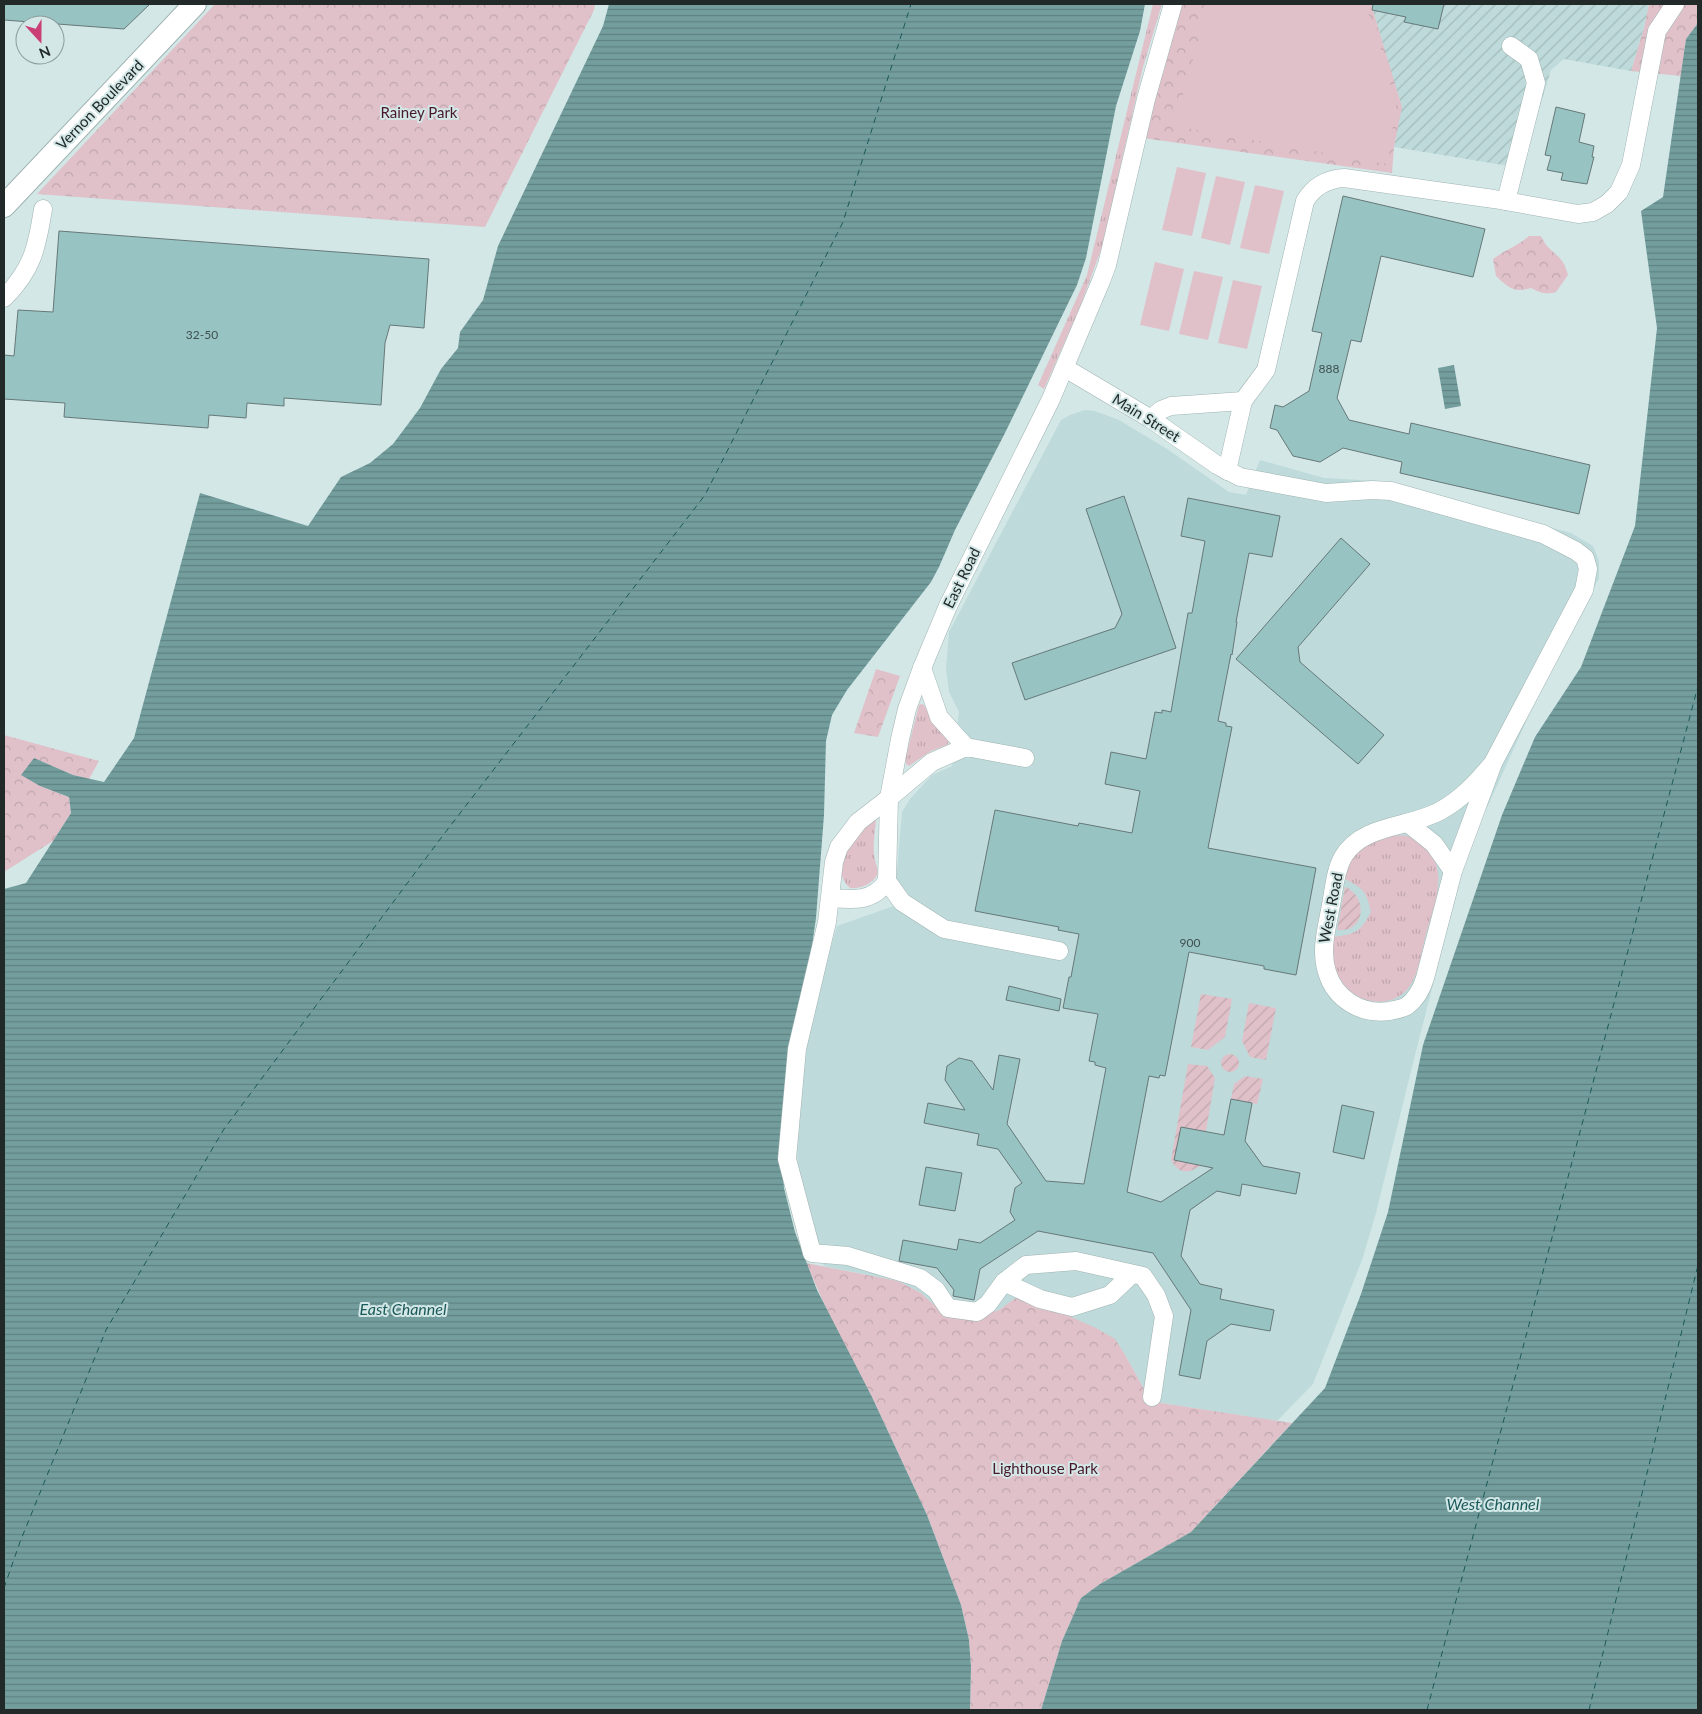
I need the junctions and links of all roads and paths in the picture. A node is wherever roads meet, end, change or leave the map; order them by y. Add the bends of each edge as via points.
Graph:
1 (195, 4) edge
2 (1173, 4) edge
3 (1675, 4) edge
4 (1511, 46) dead end
5 (1506, 201) junction
6 (5, 204) edge
7 (43, 209) dead end
8 (4, 298) edge
9 (1065, 368) junction
10 (1243, 401) junction
11 (1151, 419) junction
12 (1227, 471) junction
13 (1587, 563) joint
14 (922, 668) junction
15 (966, 747) junction
16 (1025, 758) dead end
17 (1493, 763) junction
18 (890, 798) junction
19 (1409, 824) junction
20 (1453, 871) junction
21 (886, 881) junction
22 (831, 898) junction
23 (1059, 951) dead end
24 (1132, 1274) junction
25 (1004, 1282) junction
26 (1152, 1397) dead end

1 - 6 main road, Vernon Boulevard
2 - 9 street via 1146,98 1107,265
3 - 5 street via 1658,31 1631,165 1620,192 1593,212 1578,214
4 - 5 street via 1530,59 1536,83
5 - 10 street via 1344,178 1329,180 1315,189 1305,201 1266,370
7 - 8 street via 32,260
9 - 11 street, Main Street
9 - 14 street, East Road via 948,606
10 - 11 street via 1171,406
10 - 12 street
11 - 12 street, Main Street
12 - 13 street, Main Street via 1247,478 1326,492 1372,490 1400,493 1542,534 1576,551
13 - 17 street, West Road via 1584,590
14 - 15 street via 939,717
14 - 18 street, East Road via 900,739
15 - 16 street
15 - 18 street via 932,762
17 - 19 street, West Road via 1461,797 1439,812
17 - 20 street, West Road
18 - 21 street, East Road
18 - 22 street via 858,822 839,847 834,862
19 - 20 street via 1434,844
19 - 20 street, West Road via 1373,832 1360,840 1347,851 1337,873 1324,960 1327,975 1349,1003 1361,1009 1382,1012 1401,1009 1415,997 1425,978
21 - 22 street via 874,894 861,900
21 - 23 street via 902,902 944,929
22 - 25 street via 796,1049 787,1159 812,1253 848,1256 920,1278 936,1290 948,1308 958,1310 977,1312 988,1304
24 - 25 street via 1076,1261 1026,1265
24 - 25 street via 1110,1295 1072,1306 1040,1299
24 - 26 street via 1143,1276 1156,1295 1164,1316

